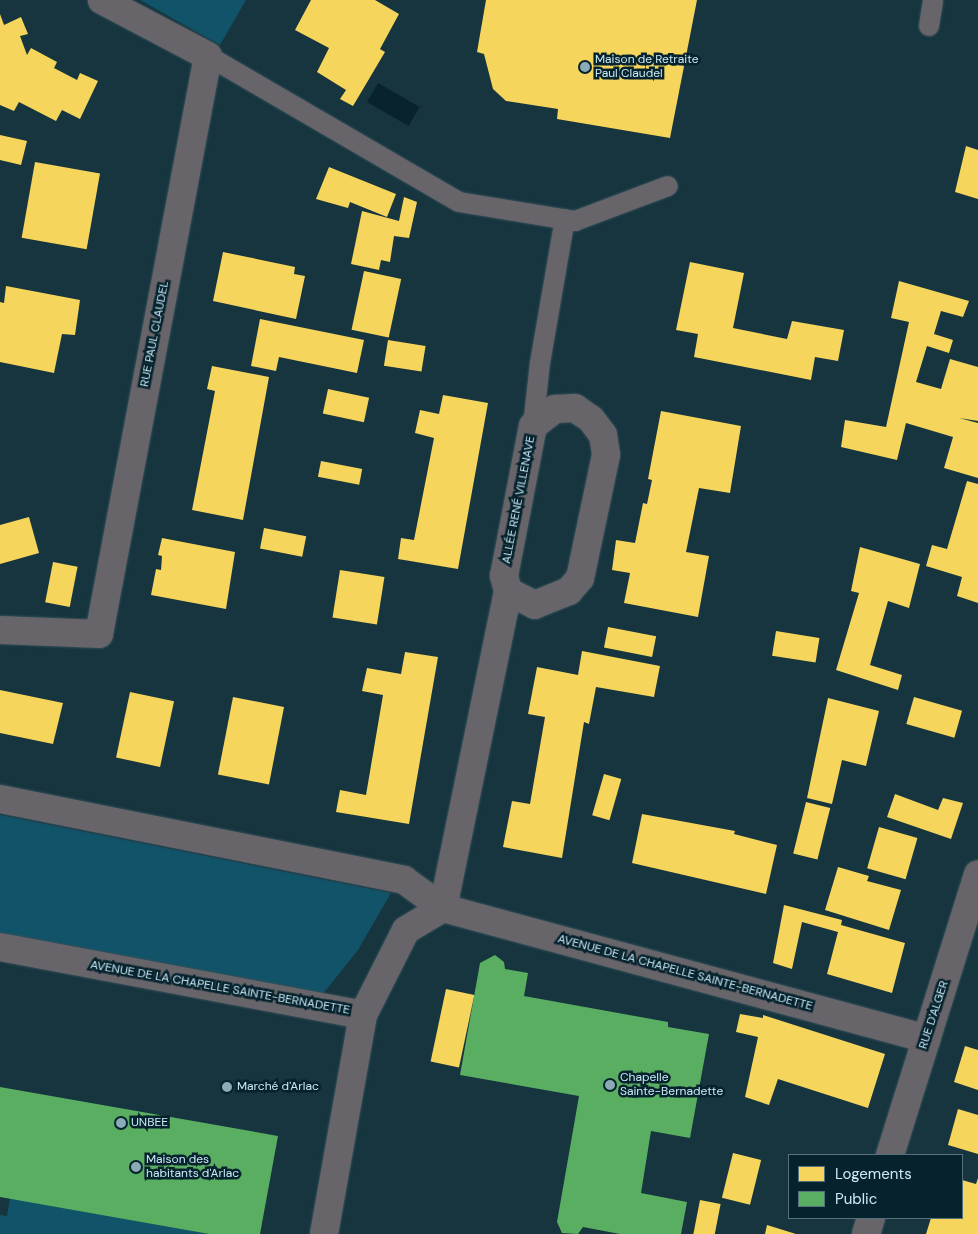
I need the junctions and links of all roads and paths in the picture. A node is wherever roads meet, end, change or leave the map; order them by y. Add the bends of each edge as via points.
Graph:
1 (102, 0) edge
2 (933, 0) edge
3 (930, 26) dead end
4 (208, 56) junction
5 (668, 186) dead end
6 (566, 220) junction
7 (533, 426) junction
8 (508, 591) junction
9 (0, 630) edge
10 (0, 799) edge
11 (978, 875) edge
12 (443, 908) junction
13 (0, 947) edge
14 (363, 1015) junction
15 (927, 1039) junction
16 (890, 1154) edge
17 (871, 1219) edge
18 (324, 1234) edge
19 (866, 1234) edge

1 - 4 street
2 - 3 lane
4 - 6 lane via 459,202
4 - 9 street, RUE PAUL CLAUDEL via 99,634
5 - 6 lane via 574,221
6 - 7 lane via 540,363
7 - 8 street, ALLÉE RENÉ VILLENAVE via 504,576
7 - 8 street, ALLÉE RENÉ VILLENAVE via 555,409 575,408 591,419 603,435 606,455 580,578 569,591 535,605
8 - 12 street, ALLÉE RENÉ VILLENAVE
10 - 12 street, AVENUE DE LA CHAPELLE SAINTE-BERNADETTE via 404,880
11 - 15 street, RUE D'ALGER
12 - 14 street, AVENUE DE LA CHAPELLE SAINTE-BERNADETTE via 406,930
12 - 15 street, AVENUE DE LA CHAPELLE SAINTE-BERNADETTE
13 - 14 street, AVENUE DE LA CHAPELLE SAINTE-BERNADETTE
14 - 18 street
15 - 16 street, RUE D'ALGER
17 - 19 street

